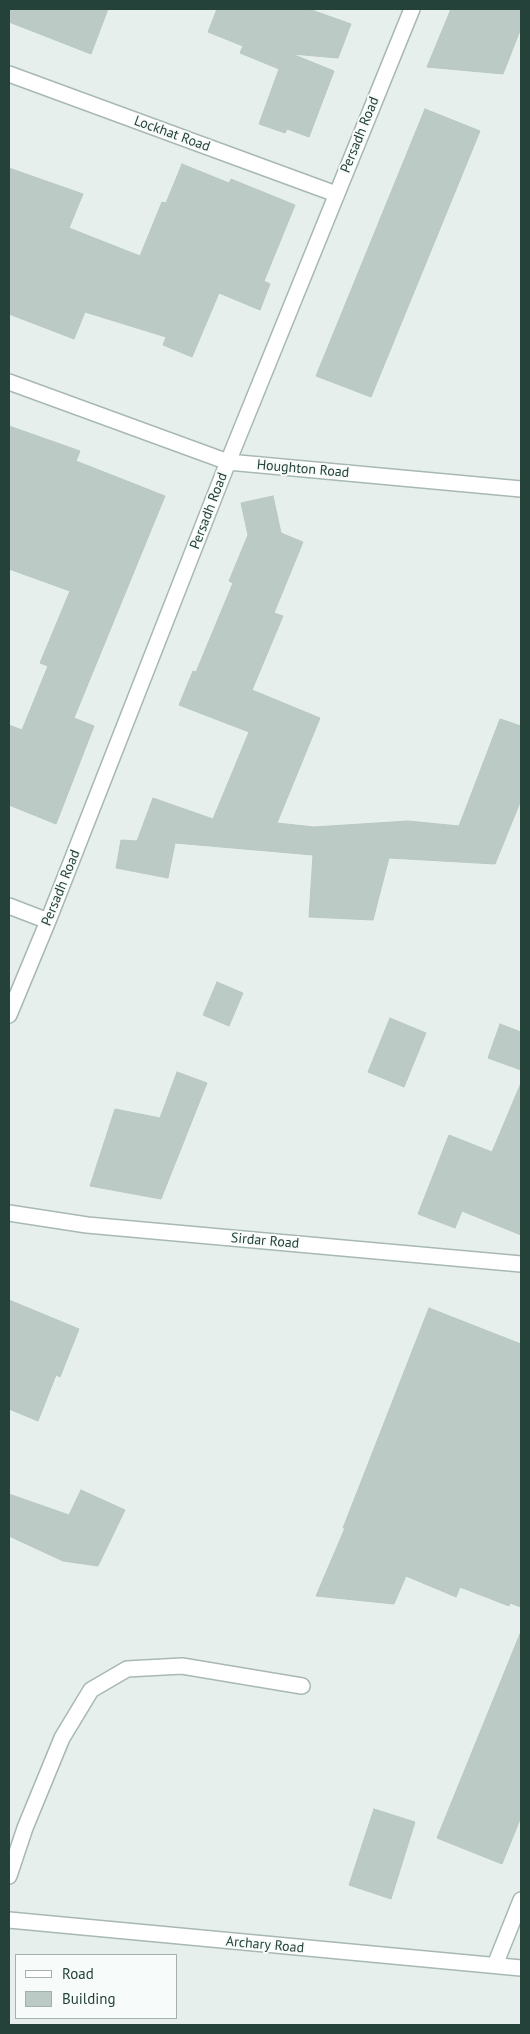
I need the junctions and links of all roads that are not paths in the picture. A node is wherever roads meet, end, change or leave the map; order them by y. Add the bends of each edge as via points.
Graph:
1 (412, 9) edge
2 (9, 74) edge
3 (336, 194) junction
4 (9, 382) edge
5 (228, 462) junction
6 (521, 488) edge
7 (9, 906) edge
8 (48, 921) junction
9 (9, 1015) edge
10 (9, 1213) edge
11 (521, 1264) edge
12 (302, 1686) dead end
13 (9, 1876) edge
14 (521, 1900) edge
15 (9, 1920) edge
16 (495, 1965) junction
17 (521, 1968) edge

1 - 3 street, Persadh Road
2 - 3 street, Lockhat Road
3 - 5 street, Persadh Road
4 - 5 street, Houghton Road
5 - 6 street, Houghton Road
5 - 8 street, Persadh Road
7 - 8 street
8 - 9 street, Persadh Road
10 - 11 street, Sirdar Road via 86,1225
12 - 13 street via 182,1666 128,1669 91,1690 62,1738
14 - 16 street
15 - 16 street, Archary Road via 66,1928
16 - 17 street, Archary Road

